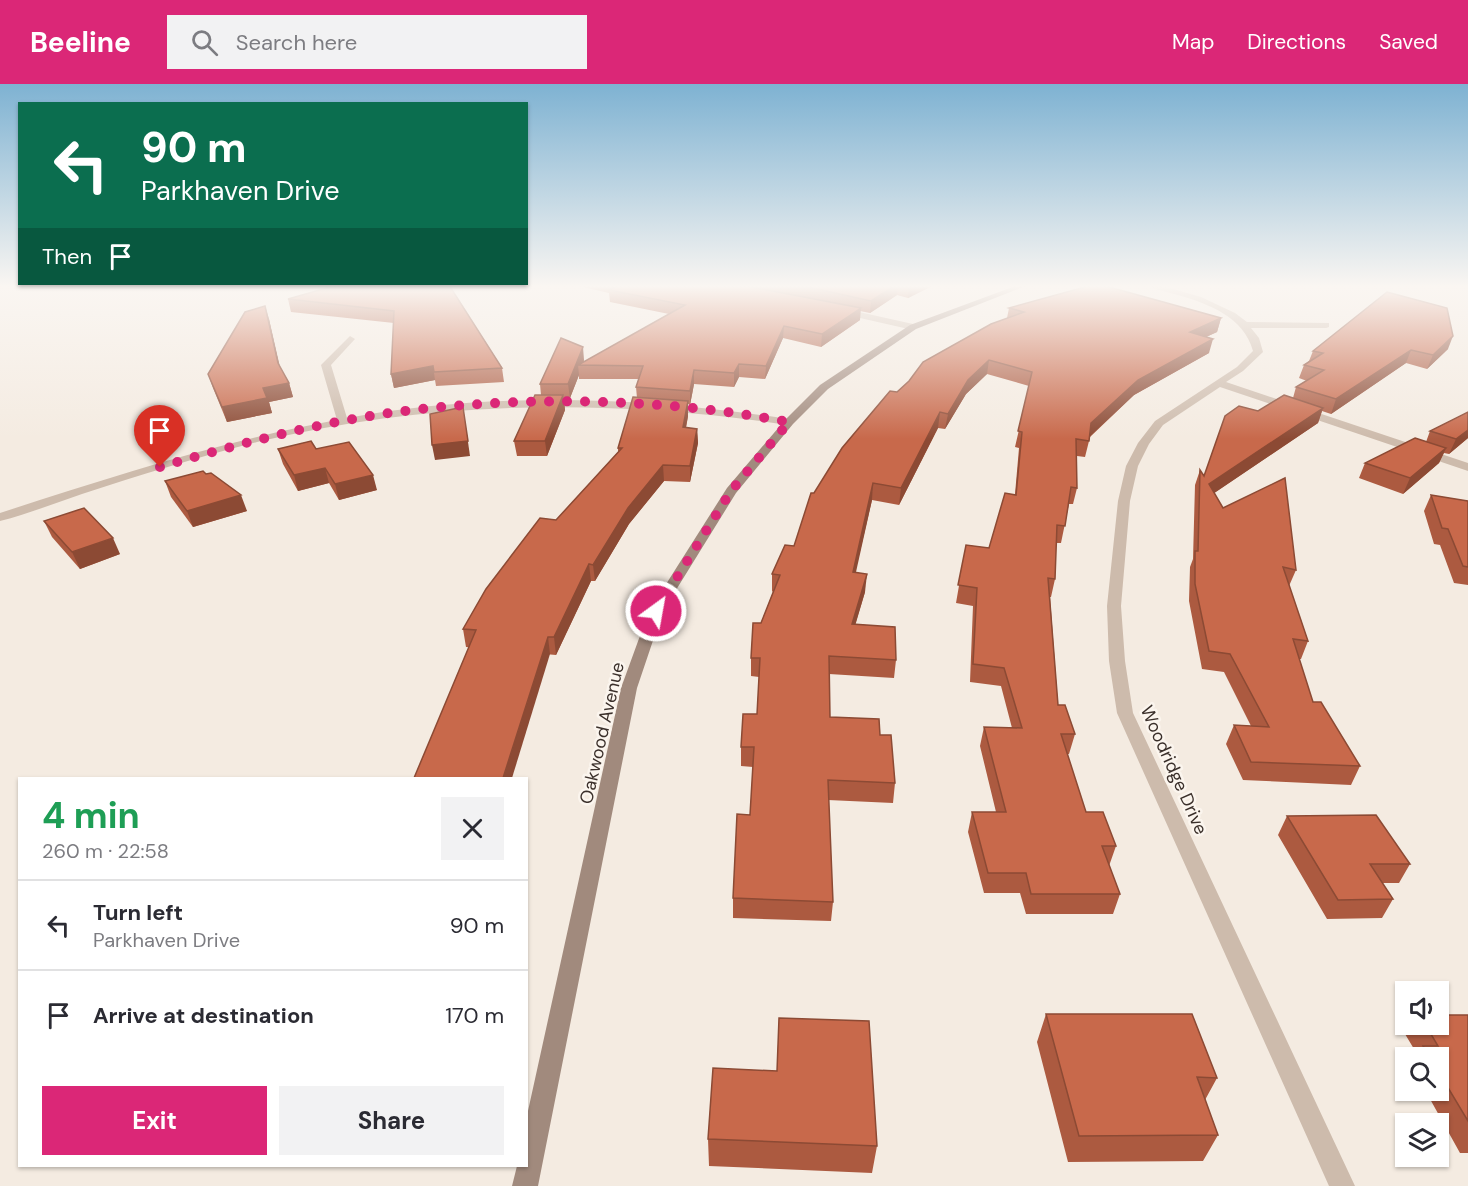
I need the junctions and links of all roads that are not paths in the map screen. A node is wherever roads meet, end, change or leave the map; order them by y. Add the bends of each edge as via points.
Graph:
1 (899, 336) edge
2 (1254, 336) edge
3 (350, 339) dead end
4 (1218, 384) junction
5 (343, 422) junction
6 (789, 422) junction
7 (1468, 467) edge
8 (0, 517) edge
9 (525, 1186) edge
10 (1342, 1186) edge

1 - 6 main road, Oakwood Avenue via 824,387
2 - 4 street, Woodridge Drive via 1258,352
3 - 5 street via 326,366
4 - 7 street
4 - 10 street, Woodridge Drive via 1159,423 1132,466 1124,501 1114,606 1125,713
5 - 6 street via 429,408 581,401 726,411
5 - 8 street via 225,448
6 - 9 main road, Oakwood Avenue via 731,491 656,611 640,655 629,688

